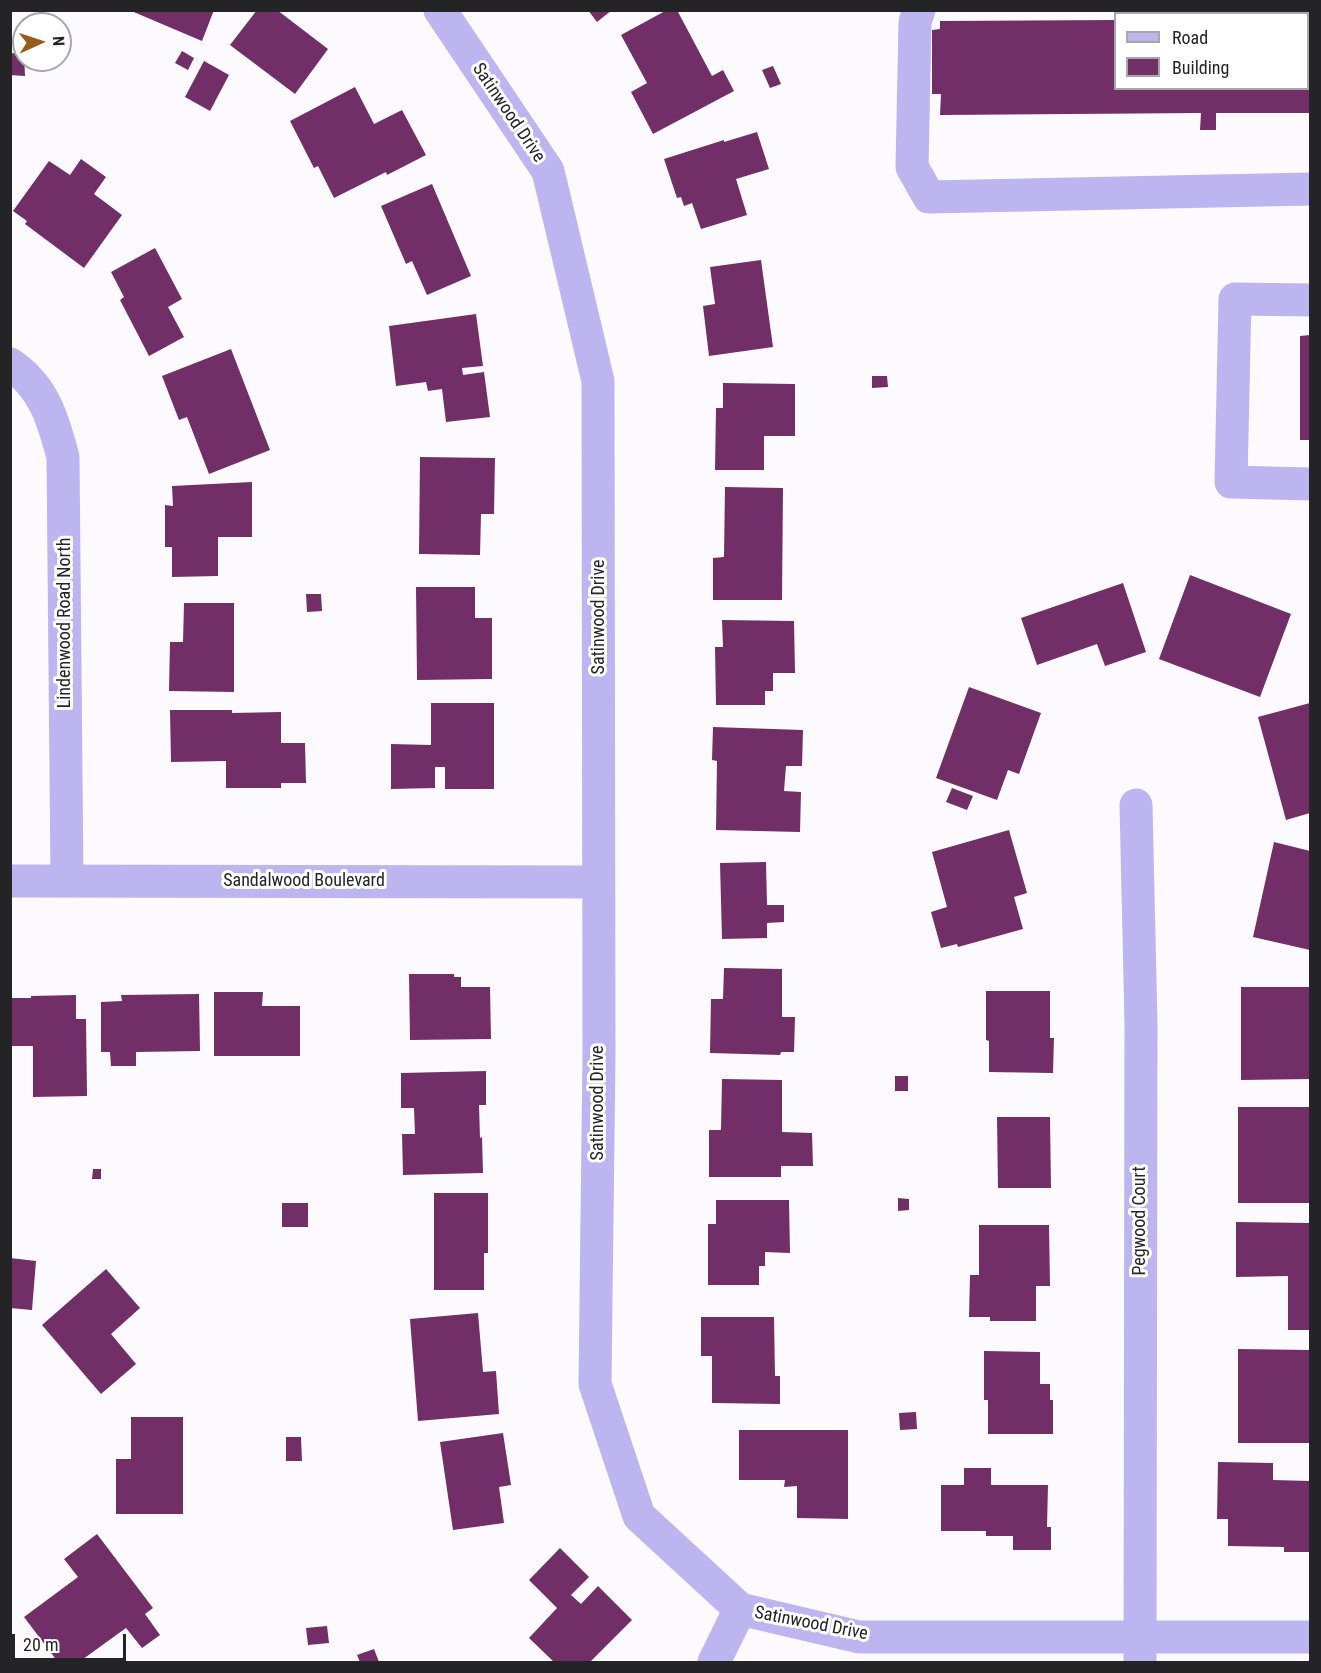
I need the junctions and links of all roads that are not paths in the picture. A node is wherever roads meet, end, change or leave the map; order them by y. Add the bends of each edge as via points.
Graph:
1 (440, 10) edge
2 (919, 10) edge
3 (1311, 189) edge
4 (1311, 300) edge
5 (18, 370) edge
6 (1311, 484) edge
7 (1136, 806) dead end
8 (67, 880) junction
9 (10, 881) edge
10 (598, 882) junction
11 (740, 1609) junction
12 (1311, 1637) edge
13 (1140, 1650) edge
14 (714, 1662) edge

1 - 10 street, Satinwood Drive via 548,171 598,381
2 - 3 street via 915,22 912,167 929,197
4 - 6 street via 1235,299 1231,482
5 - 8 street, Lindenwood Road North via 51,413 63,456
7 - 13 street, Pegwood Court via 1141,1023
8 - 9 street, Sandalwood Boulevard
8 - 10 street, Sandalwood Boulevard
10 - 11 street, Satinwood Drive via 596,1384 639,1516
11 - 13 street, Satinwood Drive via 859,1637
11 - 14 street
12 - 13 street, Satinwood Drive

